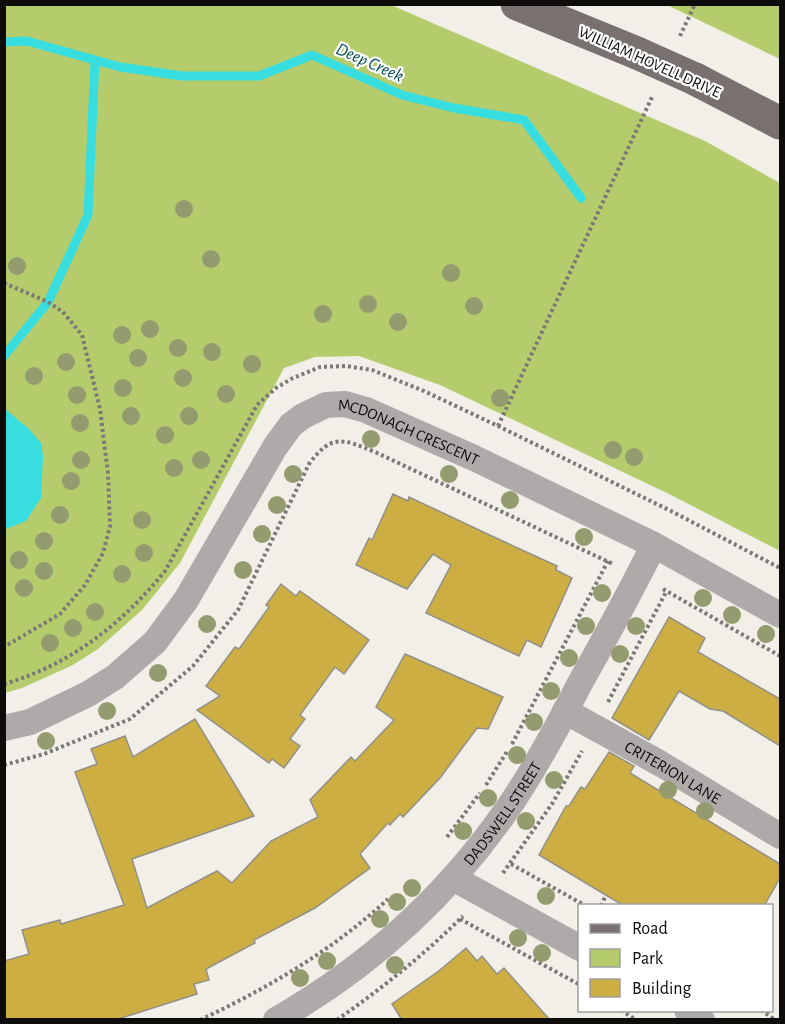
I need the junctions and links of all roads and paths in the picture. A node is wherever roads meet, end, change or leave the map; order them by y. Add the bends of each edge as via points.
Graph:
1 (517, 4) edge
2 (695, 4) edge
3 (680, 37) dead end
4 (655, 91) dead end
5 (780, 123) edge
6 (4, 283) edge
7 (498, 426) junction
8 (654, 545) junction
9 (608, 561) junction
10 (780, 568) edge
11 (638, 576) junction
12 (780, 615) edge
13 (4, 647) edge
14 (780, 656) edge
15 (4, 684) edge
16 (566, 711) junction
17 (4, 728) edge
18 (4, 765) edge
19 (780, 836) edge
20 (445, 840) dead end
21 (510, 864) dead end
22 (453, 878) junction
23 (394, 894) dead end
24 (605, 897) dead end
25 (582, 904) edge
26 (602, 904) edge
27 (460, 919) dead end
28 (578, 947) edge
29 (578, 984) edge
30 (623, 1012) edge
31 (689, 1012) edge
32 (200, 1020) edge
33 (276, 1020) edge
34 (636, 1020) edge
35 (702, 1020) edge

1 - 5 main road, WILLIAM HOVELL DRIVE, bridge via 695,79
2 - 3 path
4 - 7 path
6 - 13 path via 63,312 81,335 100,409 110,526 103,553 86,585 60,614
7 - 10 path
7 - 15 path via 372,370 320,368 291,379 256,405 165,571 146,594 90,645 52,666
8 - 11 street, DADSWELL STREET
8 - 12 street, MCDONAGH CRESCENT
8 - 17 street, MCDONAGH CRESCENT via 366,410 345,404 326,405 291,425 275,447 191,591 155,642 115,677 88,694 30,722
9 - 11 path
9 - 18 path via 375,452 353,443 331,442 309,464 238,610 193,666 130,719 44,754
9 - 20 path via 511,746
11 - 14 path
11 - 16 street, DADSWELL STREET
16 - 19 street, CRITERION LANE
16 - 22 street, DADSWELL STREET via 506,812
21 - 25 path
22 - 28 street
22 - 33 street, DADSWELL STREET via 389,942 317,996
23 - 32 path via 292,972
24 - 26 path
27 - 29 path
30 - 34 path
31 - 35 street

